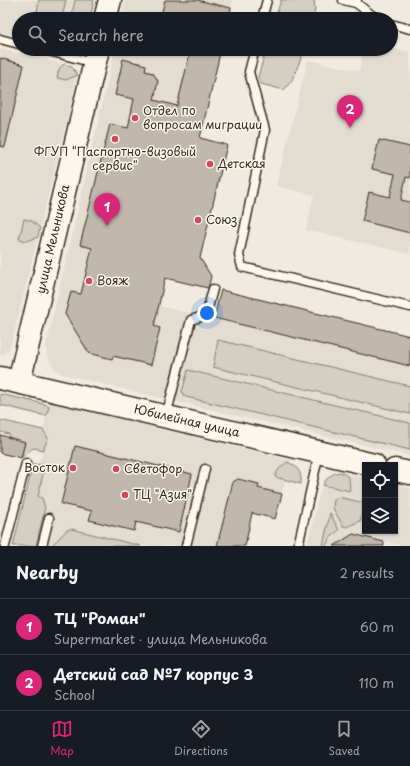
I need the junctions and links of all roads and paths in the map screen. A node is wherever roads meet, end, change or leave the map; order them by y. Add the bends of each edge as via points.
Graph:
1 (110, 0) edge
2 (267, 0) edge
3 (343, 0) edge
4 (357, 2) edge
5 (107, 12) edge
6 (264, 12) edge
7 (369, 12) edge
8 (398, 26) edge
9 (410, 29) edge
10 (0, 39) edge
11 (12, 42) edge
12 (96, 56) edge
13 (252, 56) edge
14 (213, 289) dead end
15 (410, 307) edge
16 (9, 380) edge
17 (165, 416) junction
18 (320, 452) junction
19 (362, 462) edge
20 (26, 463) dead end
21 (205, 469) dead end
22 (398, 471) edge
23 (410, 473) edge
24 (49, 518) dead end
25 (5, 546) edge
26 (42, 546) edge
27 (186, 546) edge
28 (298, 546) edge

1 - 5 main road
2 - 6 lane
3 - 4 lane
4 - 7 lane
8 - 9 lane
10 - 11 lane
12 - 16 main road, улица Мельникова
13 - 15 lane via 249,72 265,130 238,256 242,267
14 - 17 lane via 206,315 191,320
16 - 17 main road, Юбилейная улица
17 - 18 main road, Юбилейная улица
18 - 19 main road, Юбилейная улица
18 - 28 lane
20 - 25 lane
21 - 27 lane
22 - 23 main road
24 - 26 lane

